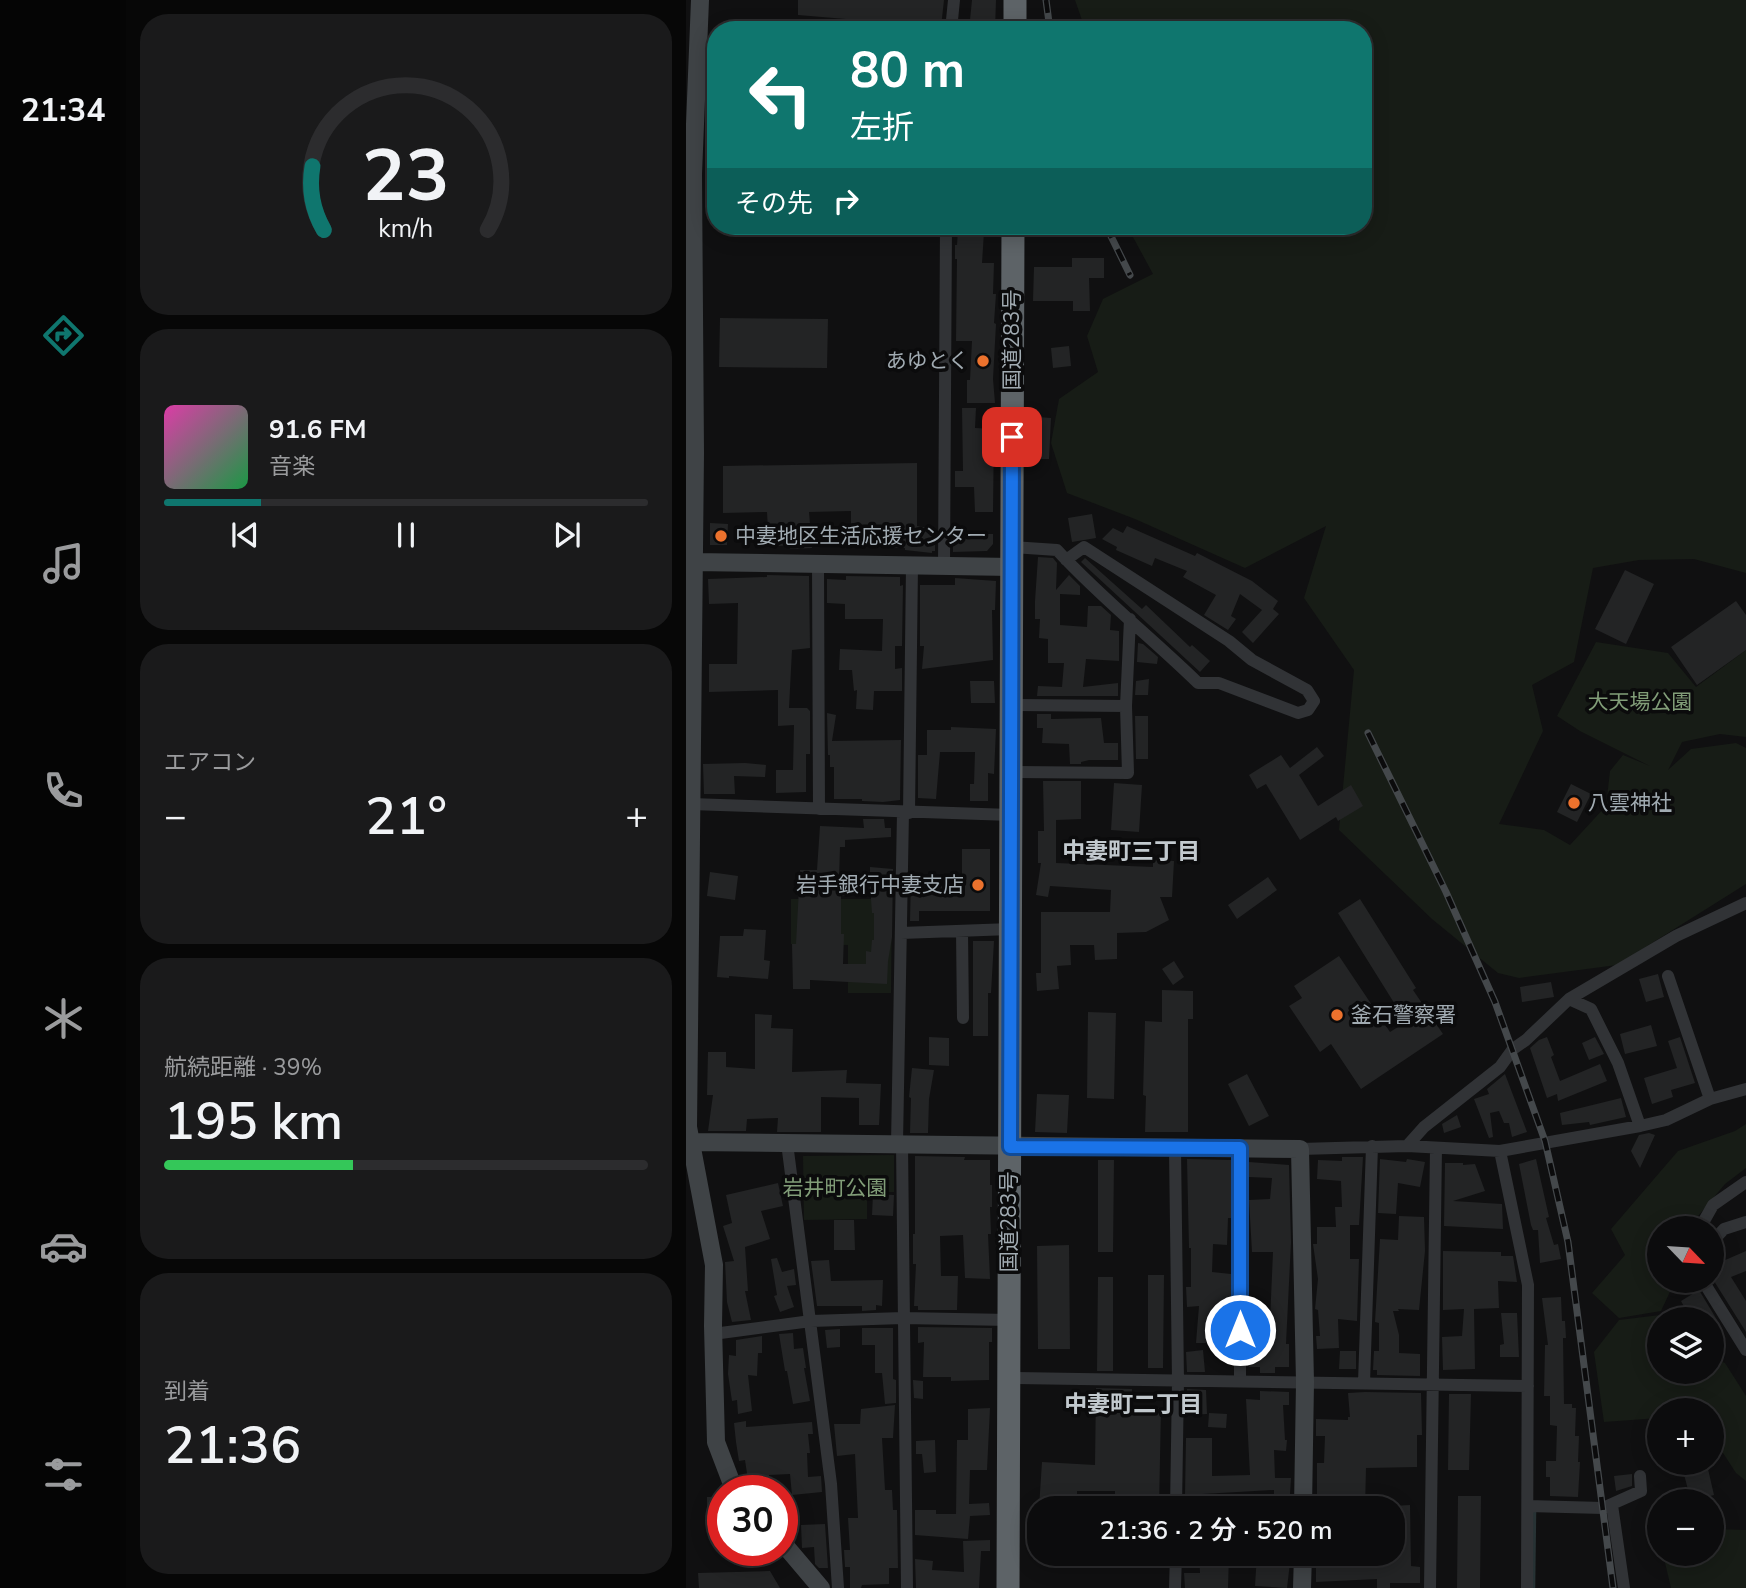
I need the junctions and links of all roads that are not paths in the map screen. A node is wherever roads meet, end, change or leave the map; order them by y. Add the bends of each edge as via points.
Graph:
1 (700, 0) edge
2 (954, 0) edge
3 (1015, 0) edge
4 (952, 21) edge
5 (1014, 21) edge
6 (694, 32) edge
7 (707, 45) edge
8 (946, 235) edge
9 (1013, 235) edge
10 (1012, 557) junction
11 (1066, 560) junction
12 (693, 562) junction
13 (818, 564) junction
14 (912, 565) junction
15 (944, 566) junction
16 (1130, 618) junction
17 (1012, 705) junction
18 (1126, 706) junction
19 (1011, 772) junction
20 (691, 804) junction
21 (819, 809) junction
22 (906, 812) junction
23 (1011, 815) junction
24 (1746, 903) edge
25 (1010, 929) junction
26 (962, 931) junction
27 (901, 933) junction
28 (1668, 976) dead end
29 (1569, 999) junction
30 (963, 1017) dead end
31 (1746, 1089) edge
32 (1710, 1099) junction
33 (1640, 1126) junction
34 (691, 1142) junction
35 (787, 1143) junction
36 (900, 1144) junction
37 (1372, 1146) junction
38 (1407, 1146) junction
39 (1010, 1147) junction
40 (1175, 1148) junction
41 (1240, 1148) junction
42 (1436, 1148) junction
43 (1300, 1149) junction
44 (1500, 1151) junction
45 (1746, 1182) edge
46 (1707, 1216) edge
47 (1746, 1222) edge
48 (1724, 1229) edge
49 (1710, 1293) edge
50 (903, 1318) junction
51 (1009, 1320) junction
52 (811, 1321) junction
53 (713, 1334) junction
54 (1746, 1350) edge
55 (1009, 1378) junction
56 (1178, 1381) junction
57 (1240, 1381) junction
58 (1305, 1382) junction
59 (1364, 1383) junction
60 (1433, 1384) junction
61 (1528, 1386) junction
62 (729, 1475) edge
63 (1640, 1476) dead end
64 (1176, 1496) edge
65 (1303, 1496) edge
66 (1612, 1505) junction
67 (1528, 1506) junction
68 (798, 1561) edge
69 (1176, 1566) edge
70 (1303, 1566) edge
71 (821, 1588) edge
72 (838, 1588) edge
73 (907, 1588) edge
74 (1008, 1588) edge
75 (1175, 1588) edge
76 (1302, 1588) edge
77 (1430, 1588) edge
78 (1527, 1588) edge
79 (1624, 1588) edge

1 - 6 street
2 - 4 street
3 - 5 highway
6 - 7 street
6 - 12 street
8 - 15 street
9 - 10 highway, 国道283号
10 - 11 street via 1057,550
10 - 15 street
10 - 17 highway, 国道283号
11 - 16 street
11 - 16 street via 1084,547 1252,660 1307,690 1314,701 1308,710 1298,713 1219,683 1198,684
12 - 13 street
12 - 20 street
13 - 14 street
13 - 21 street
14 - 15 street
14 - 22 street
16 - 18 street
17 - 18 street
17 - 19 highway, 国道283号
18 - 19 street via 1128,774
19 - 23 highway, 国道283号
20 - 21 street
20 - 34 street
21 - 22 street
22 - 23 street
22 - 27 street
23 - 25 highway, 国道283号
24 - 29 street via 1675,936
25 - 26 street
25 - 39 highway, 国道283号
26 - 27 street
26 - 30 street
27 - 36 street
28 - 32 street
29 - 33 street via 1591,1009 1618,1063
29 - 38 street via 1513,1049 1500,1067
31 - 32 street
32 - 33 street via 1666,1120
33 - 44 street
34 - 35 street
34 - 53 street via 714,1265
35 - 36 street
35 - 52 street
36 - 39 street
36 - 50 street
37 - 38 street
37 - 43 street
37 - 59 street
38 - 42 street
39 - 40 street
39 - 51 highway, 国道283号
40 - 41 street
40 - 56 street
41 - 43 street
41 - 57 street
42 - 44 street
42 - 60 street
43 - 58 street
44 - 61 street via 1528,1284
45 - 46 street via 1713,1205
47 - 48 street
49 - 54 street
50 - 51 street
50 - 52 street
50 - 73 street
51 - 55 highway, 国道283号
52 - 53 street
52 - 72 street via 831,1483
53 - 62 street via 716,1442
55 - 56 street
55 - 74 highway, 国道283号
56 - 57 street
56 - 64 street
57 - 58 street
58 - 59 street
58 - 65 street
59 - 60 street
60 - 61 street
60 - 77 street
61 - 67 street
63 - 66 street via 1641,1491
66 - 67 street
66 - 79 street
67 - 78 street
68 - 71 street
69 - 75 street
70 - 76 street

